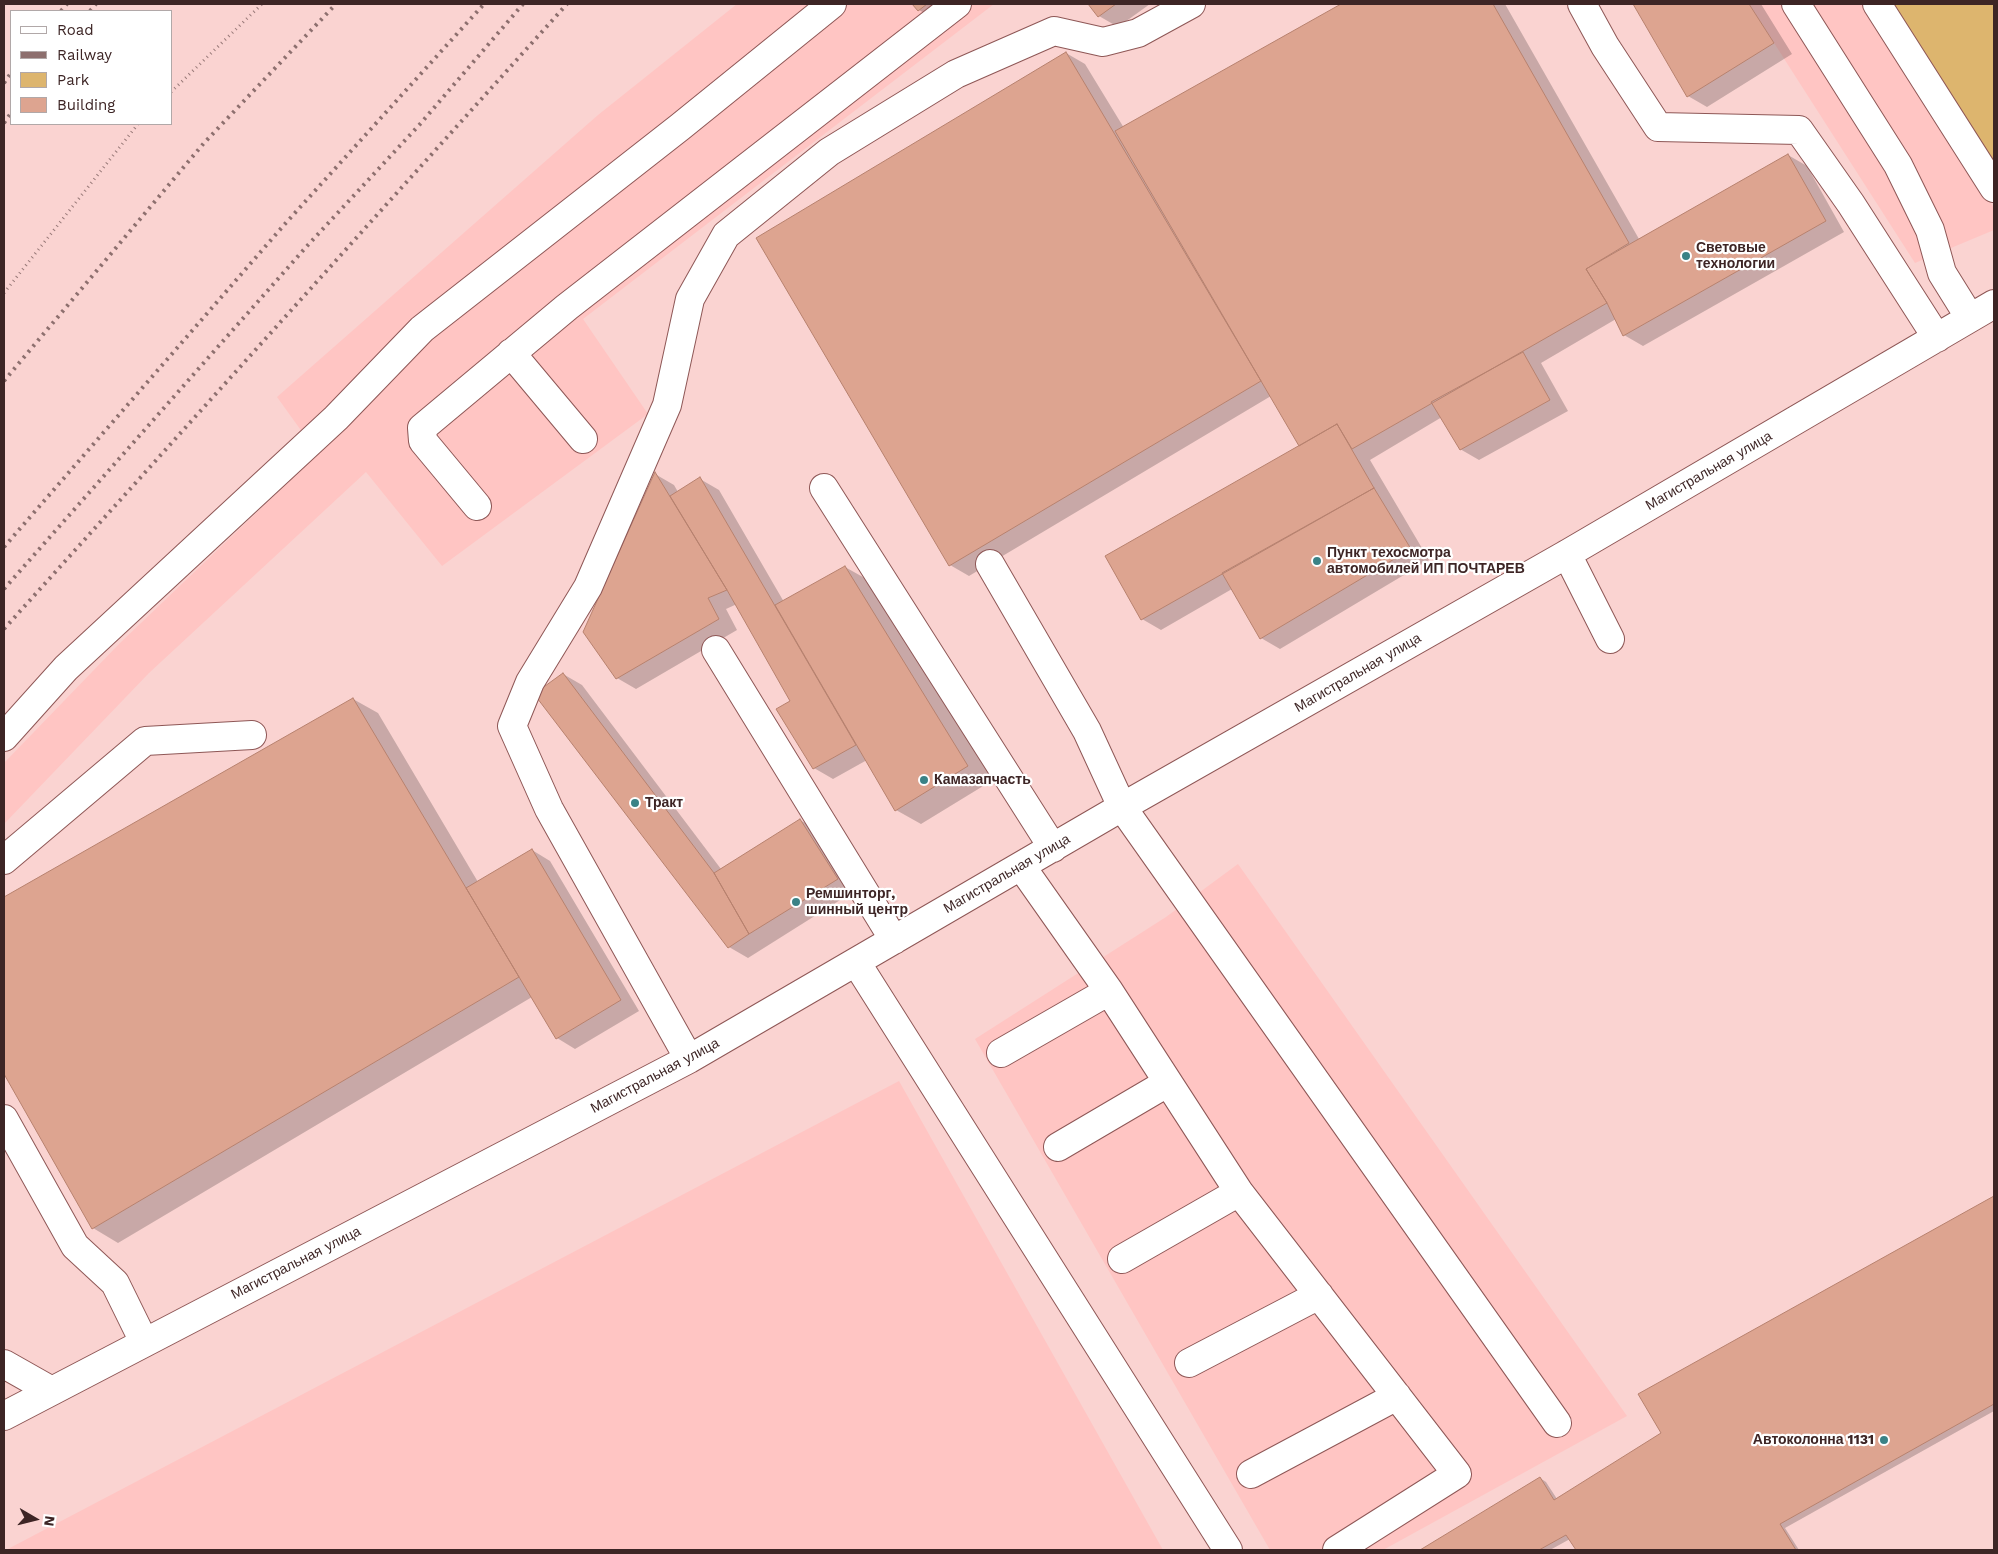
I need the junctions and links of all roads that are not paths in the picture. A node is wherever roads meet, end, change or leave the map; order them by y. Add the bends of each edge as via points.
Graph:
1 (832, 4) edge
2 (957, 4) edge
3 (1191, 4) edge
4 (1582, 4) edge
5 (1796, 4) edge
6 (1877, 4) edge
7 (1994, 188) edge
8 (1994, 304) edge
9 (1970, 318) junction
10 (1936, 338) junction
11 (511, 353) junction
12 (583, 439) dead end
13 (824, 488) dead end
14 (478, 506) dead end
15 (1566, 554) junction
16 (990, 564) dead end
17 (1610, 639) dead end
18 (716, 650) dead end
19 (252, 735) dead end
20 (4, 737) edge
21 (1122, 807) junction
22 (1053, 848) junction
23 (4, 860) edge
24 (1021, 866) junction
25 (894, 940) junction
26 (856, 962) junction
27 (1109, 991) junction
28 (1001, 1053) dead end
29 (689, 1059) junction
30 (1167, 1083) junction
31 (4, 1119) edge
32 (1058, 1147) dead end
33 (1240, 1192) junction
34 (1122, 1260) dead end
35 (1319, 1295) junction
36 (144, 1342) junction
37 (1189, 1363) dead end
38 (4, 1364) edge
39 (50, 1390) junction
40 (1397, 1396) junction
41 (4, 1416) edge
42 (1557, 1423) dead end
43 (1251, 1474) dead end
44 (1228, 1550) edge
45 (1337, 1550) edge

1 - 20 street via 422,329 336,418 66,668
2 - 11 street
3 - 29 street via 1138,34 1103,42 1054,31 956,74 829,152 726,235 690,299 667,405 588,587 530,682 512,726 549,809
4 - 10 street via 1658,127 1799,130 1851,204
5 - 9 street via 1898,165 1930,230 1942,273
6 - 7 street
8 - 9 street, Магистральная улица
9 - 10 street, Магистральная улица
10 - 15 street, Магистральная улица
11 - 12 street
11 - 14 street via 422,428 423,441
13 - 22 street
15 - 17 street
15 - 21 street, Магистральная улица
16 - 21 street via 1087,731
18 - 25 street
19 - 23 street via 145,741
21 - 22 street, Магистральная улица
21 - 42 street
22 - 24 street, Магистральная улица
24 - 25 street, Магистральная улица
24 - 27 street
25 - 26 street, Магистральная улица
26 - 29 street, Магистральная улица
26 - 44 street
27 - 28 street
27 - 30 street
29 - 36 street, Магистральная улица
30 - 32 street
30 - 33 street
31 - 36 street via 75,1246 115,1283
33 - 34 street
33 - 35 street
35 - 37 street
35 - 40 street
36 - 39 street, Магистральная улица
38 - 39 street
39 - 41 street, Магистральная улица
40 - 43 street
40 - 45 street via 1457,1474

